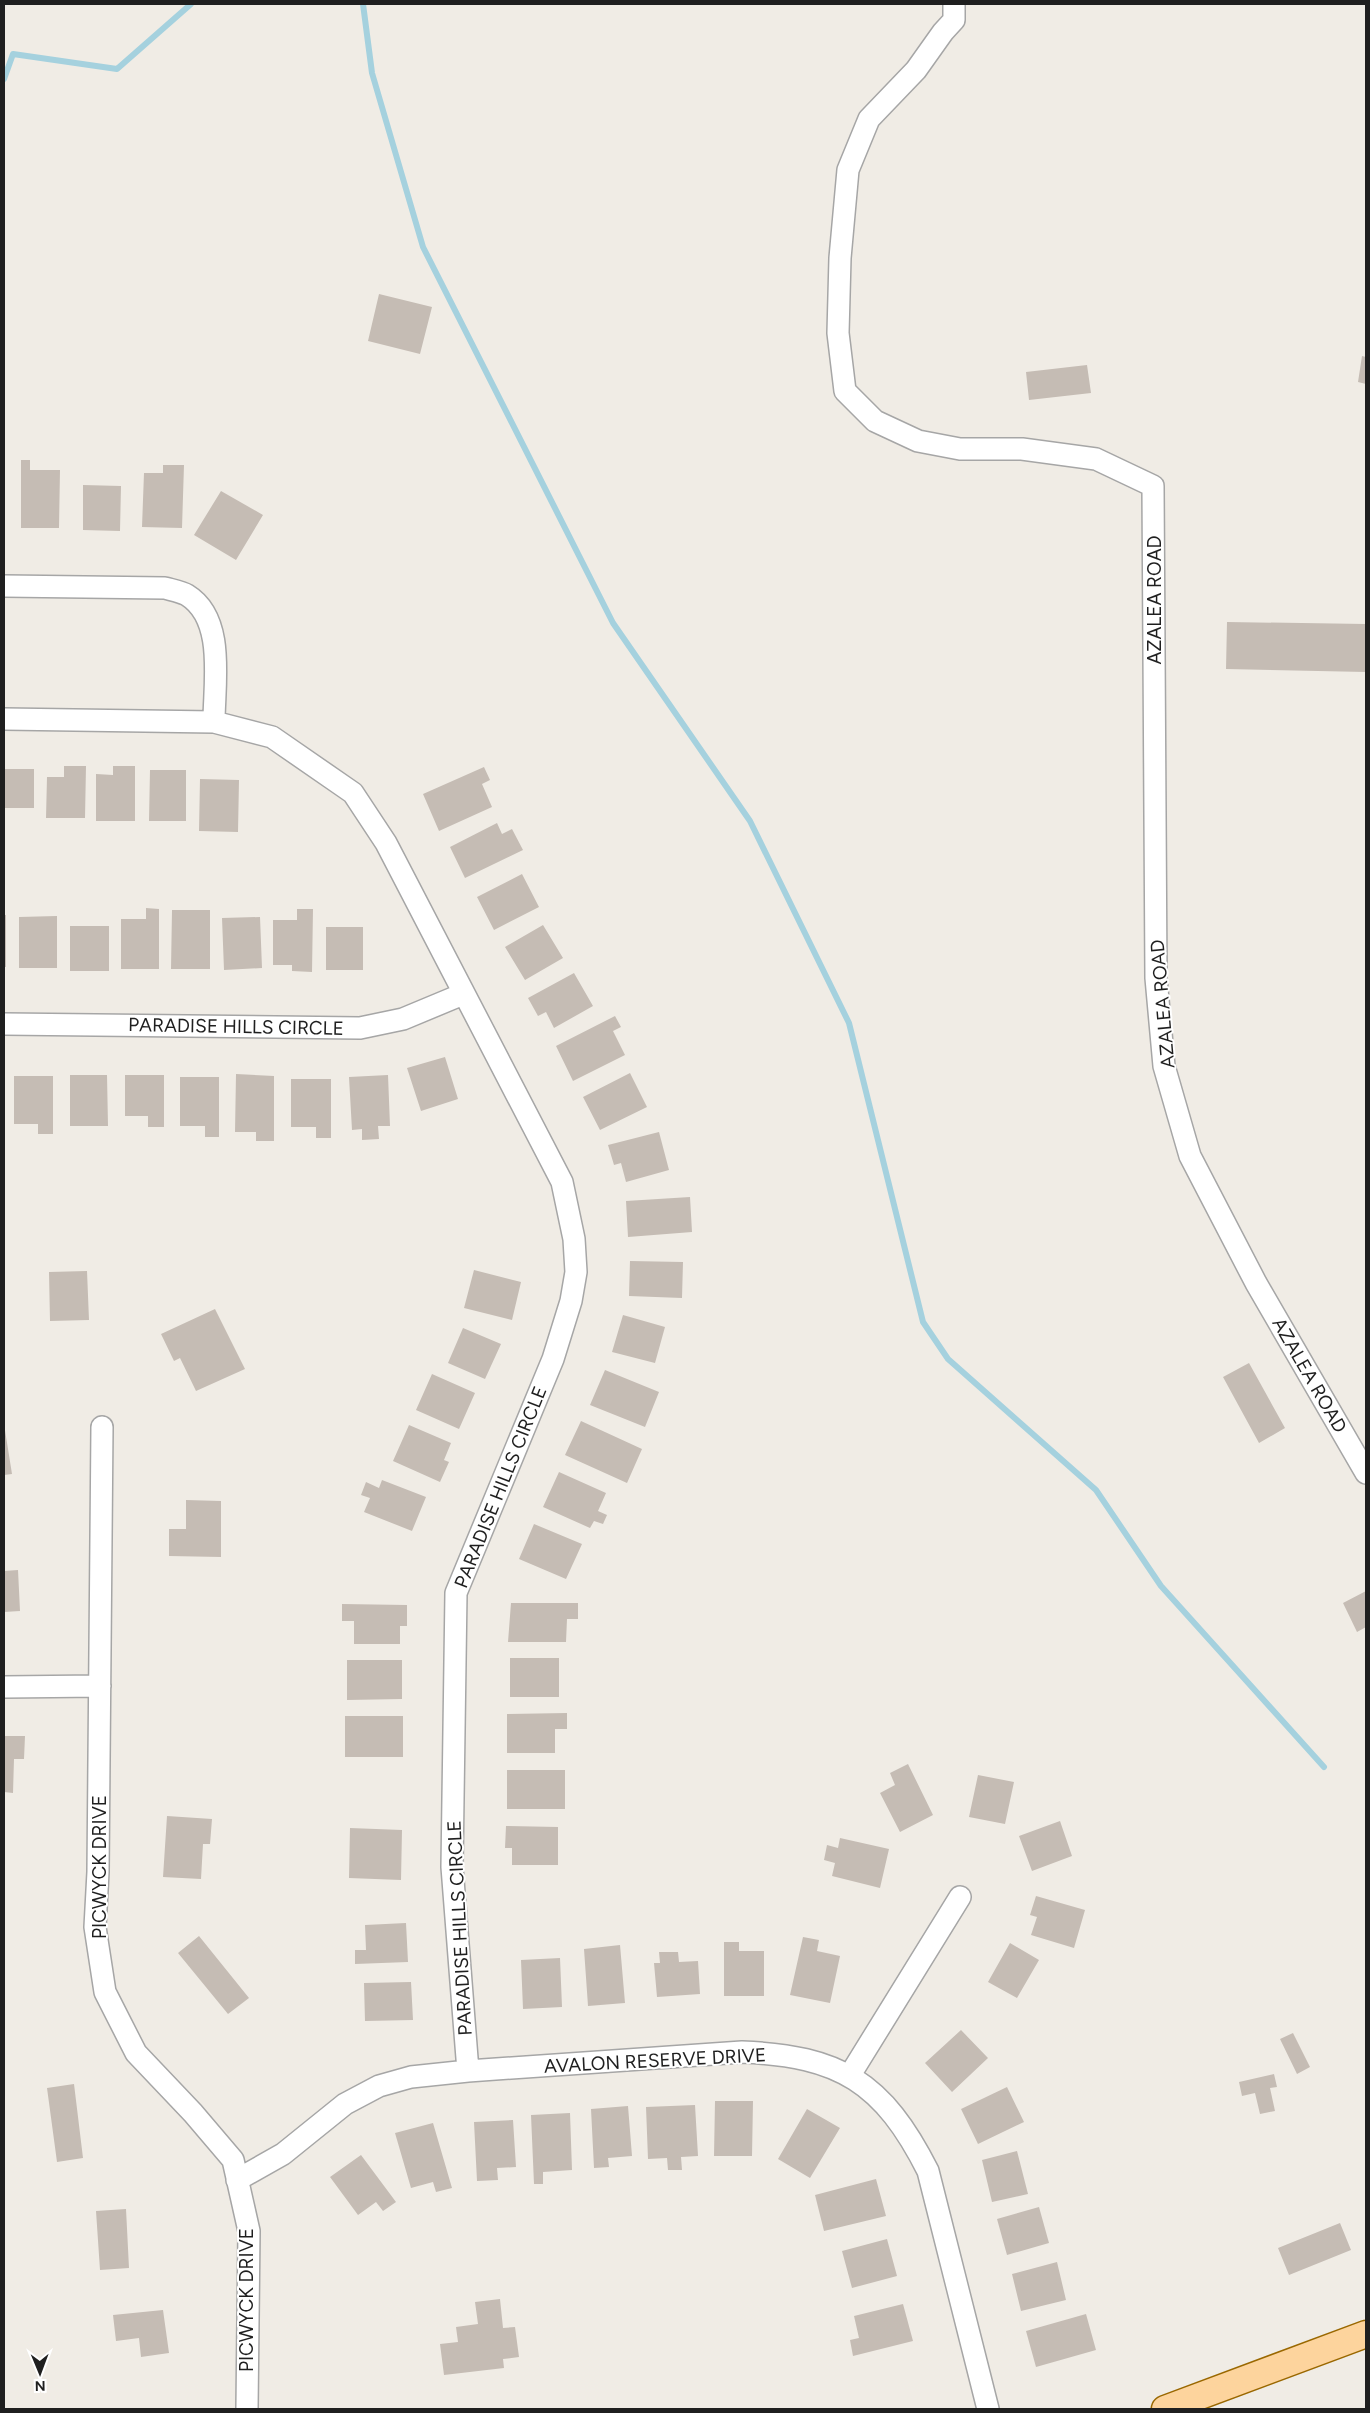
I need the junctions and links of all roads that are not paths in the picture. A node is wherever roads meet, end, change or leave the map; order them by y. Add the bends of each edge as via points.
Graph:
1 (954, 4) edge
2 (4, 586) edge
3 (4, 719) edge
4 (214, 722) junction
5 (463, 994) junction
6 (4, 1024) edge
7 (102, 1427) dead end
8 (1366, 1473) edge
9 (100, 1686) junction
10 (4, 1688) edge
11 (960, 1897) dead end
12 (468, 2071) junction
13 (850, 2075) junction
14 (237, 2180) junction
15 (1366, 2334) edge
16 (247, 2409) edge
17 (988, 2409) edge
18 (1165, 2409) edge

1 - 8 street, AZALEA ROAD via 954,20 916,70 869,119 848,170 840,258 839,324 845,391 875,421 918,441 960,449 1022,449 1096,459 1153,486 1156,978 1164,1066 1190,1156 1256,1283
2 - 4 street via 165,588 188,595 208,616 215,639
3 - 4 street, PARADISE HILLS CIRCLE
4 - 5 street, PARADISE HILLS CIRCLE via 272,737 353,793 386,843
5 - 6 street, PARADISE HILLS CIRCLE via 403,1019 360,1028
5 - 12 street, PARADISE HILLS CIRCLE via 562,1182 571,1216 576,1272 569,1309 553,1359 456,1593 452,1867
7 - 9 street, PICWYCK DRIVE
9 - 10 street
9 - 14 street, PICWYCK DRIVE via 95,1927 104,1992 136,2053 233,2160
11 - 13 street
12 - 13 street, AVALON RESERVE DRIVE via 742,2052 782,2054 817,2061
12 - 14 street, AVALON RESERVE DRIVE via 411,2077 379,2086 345,2104 283,2154
13 - 17 street, AVALON RESERVE DRIVE via 888,2107 912,2139 928,2171
14 - 16 street, PICWYCK DRIVE via 248,2231
15 - 18 main road

